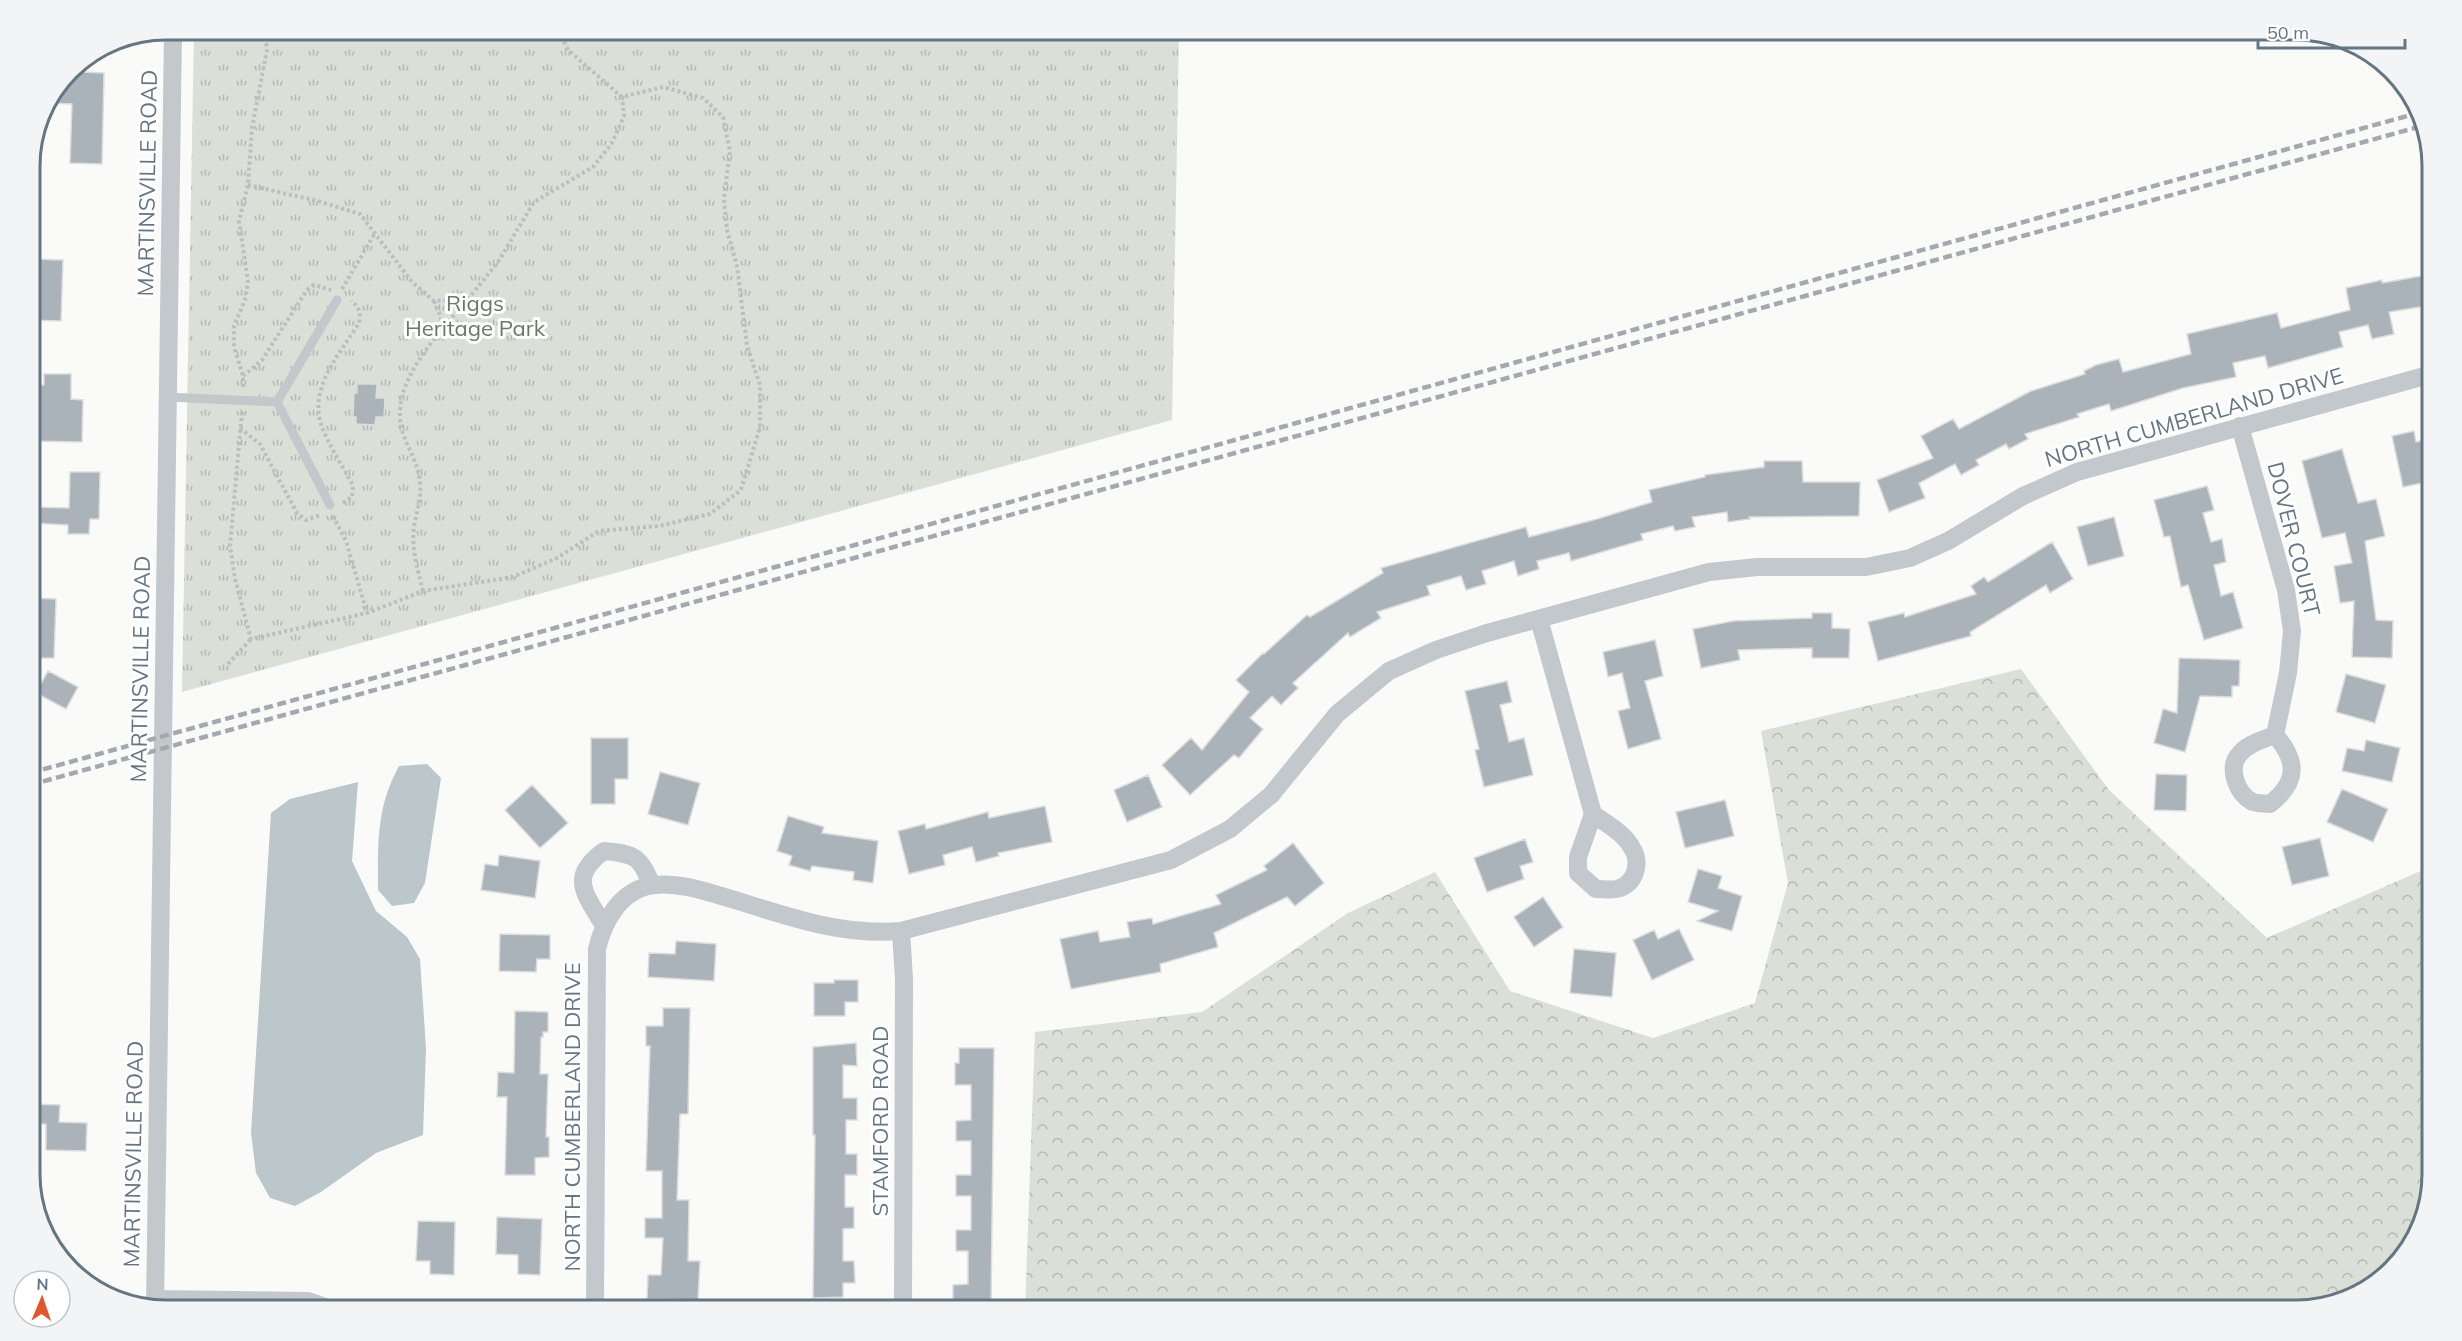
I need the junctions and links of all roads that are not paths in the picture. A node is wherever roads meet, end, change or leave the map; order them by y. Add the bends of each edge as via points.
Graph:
1 (173, 41) edge
2 (337, 300) dead end
3 (2421, 377) edge
4 (167, 397) junction
5 (277, 402) junction
6 (2240, 426) junction
7 (334, 505) road end
8 (1539, 619) junction
9 (2275, 735) dead end
10 (1593, 814) dead end
11 (652, 885) junction
12 (603, 924) junction
13 (901, 931) junction
14 (155, 1299) edge
15 (595, 1300) edge
16 (903, 1300) edge

1 - 4 street, MARTINSVILLE ROAD
2 - 5 lane
3 - 6 street, NORTH CUMBERLAND DRIVE
4 - 5 lane
4 - 14 street, MARTINSVILLE ROAD
5 - 7 lane
6 - 8 street, NORTH CUMBERLAND DRIVE via 2077,472 2023,496 1948,541 1910,558 1866,567 1757,567 1709,572
6 - 9 street, DOVER COURT via 2286,590 2292,631
8 - 10 street
8 - 13 street, NORTH CUMBERLAND DRIVE via 1436,650 1389,671 1337,714 1271,795 1230,829 1171,860
11 - 12 street via 628,896
11 - 12 street via 642,862 626,853 604,851 589,862 582,875 585,896
11 - 13 street, NORTH CUMBERLAND DRIVE via 668,884 707,892 848,931
12 - 15 street, NORTH CUMBERLAND DRIVE via 597,949
13 - 16 street, STAMFORD ROAD

